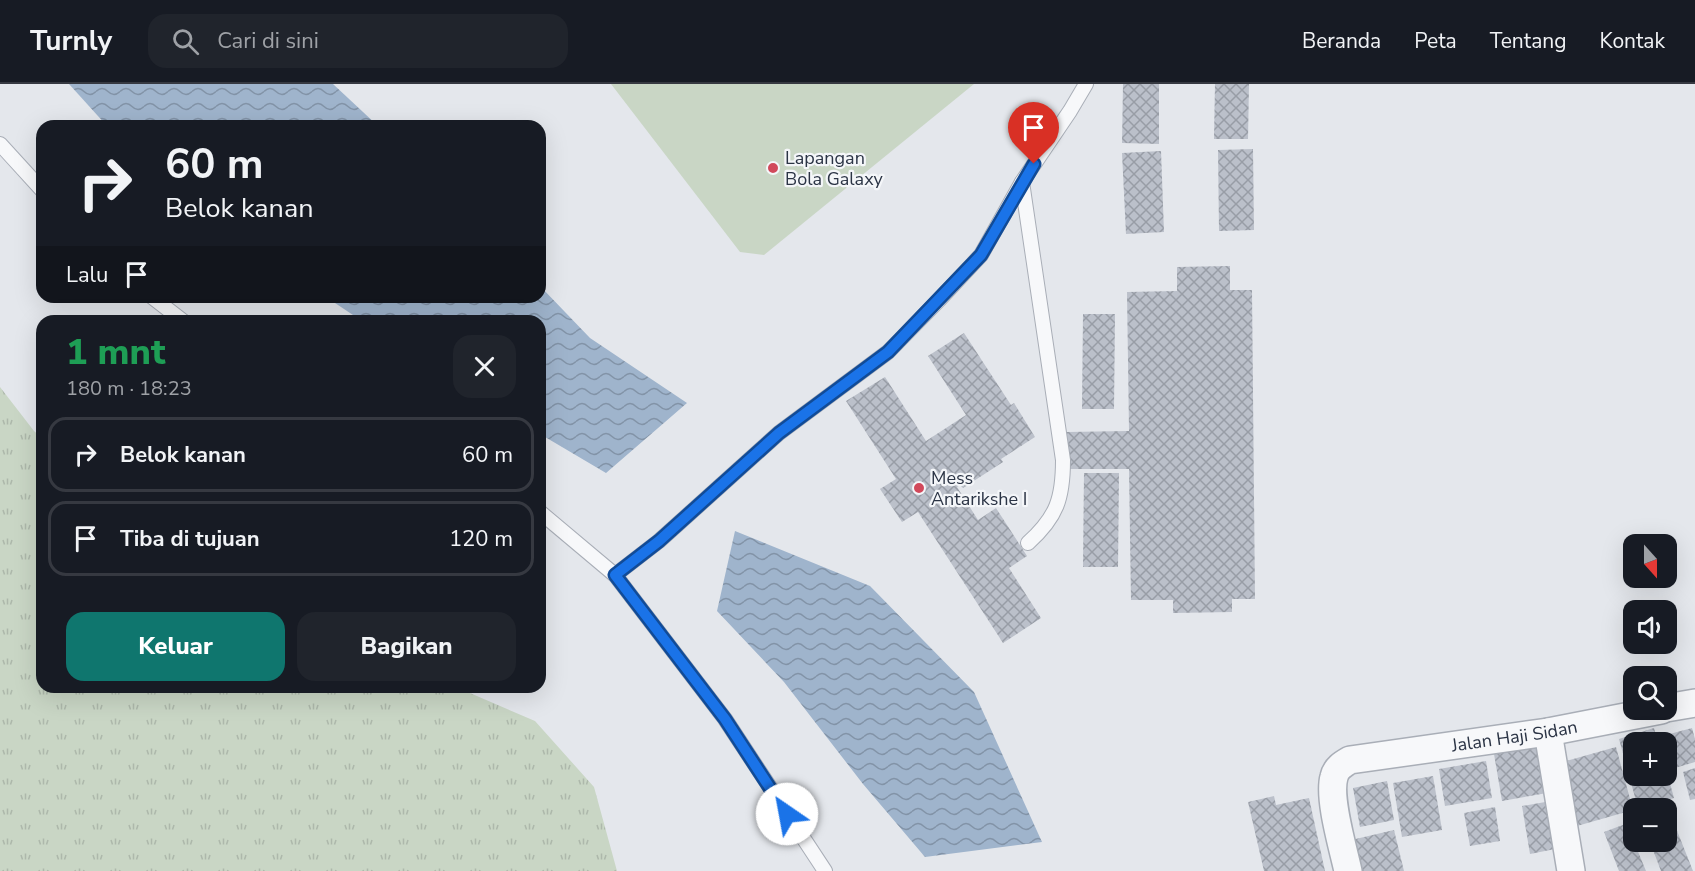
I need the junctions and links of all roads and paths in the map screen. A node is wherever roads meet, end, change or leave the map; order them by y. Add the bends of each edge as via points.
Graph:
1 (1086, 84) edge
2 (0, 144) edge
3 (1022, 182) junction
4 (36, 183) edge
5 (160, 303) edge
6 (175, 315) edge
7 (546, 517) edge
8 (1028, 543) dead end
9 (615, 575) junction
10 (1695, 703) edge
11 (1677, 706) edge
12 (1623, 717) edge
13 (1548, 732) junction
14 (825, 871) edge
15 (1348, 871) edge
16 (1571, 871) edge

1 - 3 lane
2 - 4 lane
3 - 8 lane via 1063,460 1063,486 1057,506 1044,528
3 - 9 lane via 981,255 888,352 779,433 659,541
5 - 6 lane
7 - 9 lane
9 - 14 lane via 725,719
10 - 11 street
12 - 13 street, Jalan Haji Sidan
13 - 15 street, Jalan Haji Sidan via 1350,760 1340,766 1334,776 1332,795
13 - 16 street

